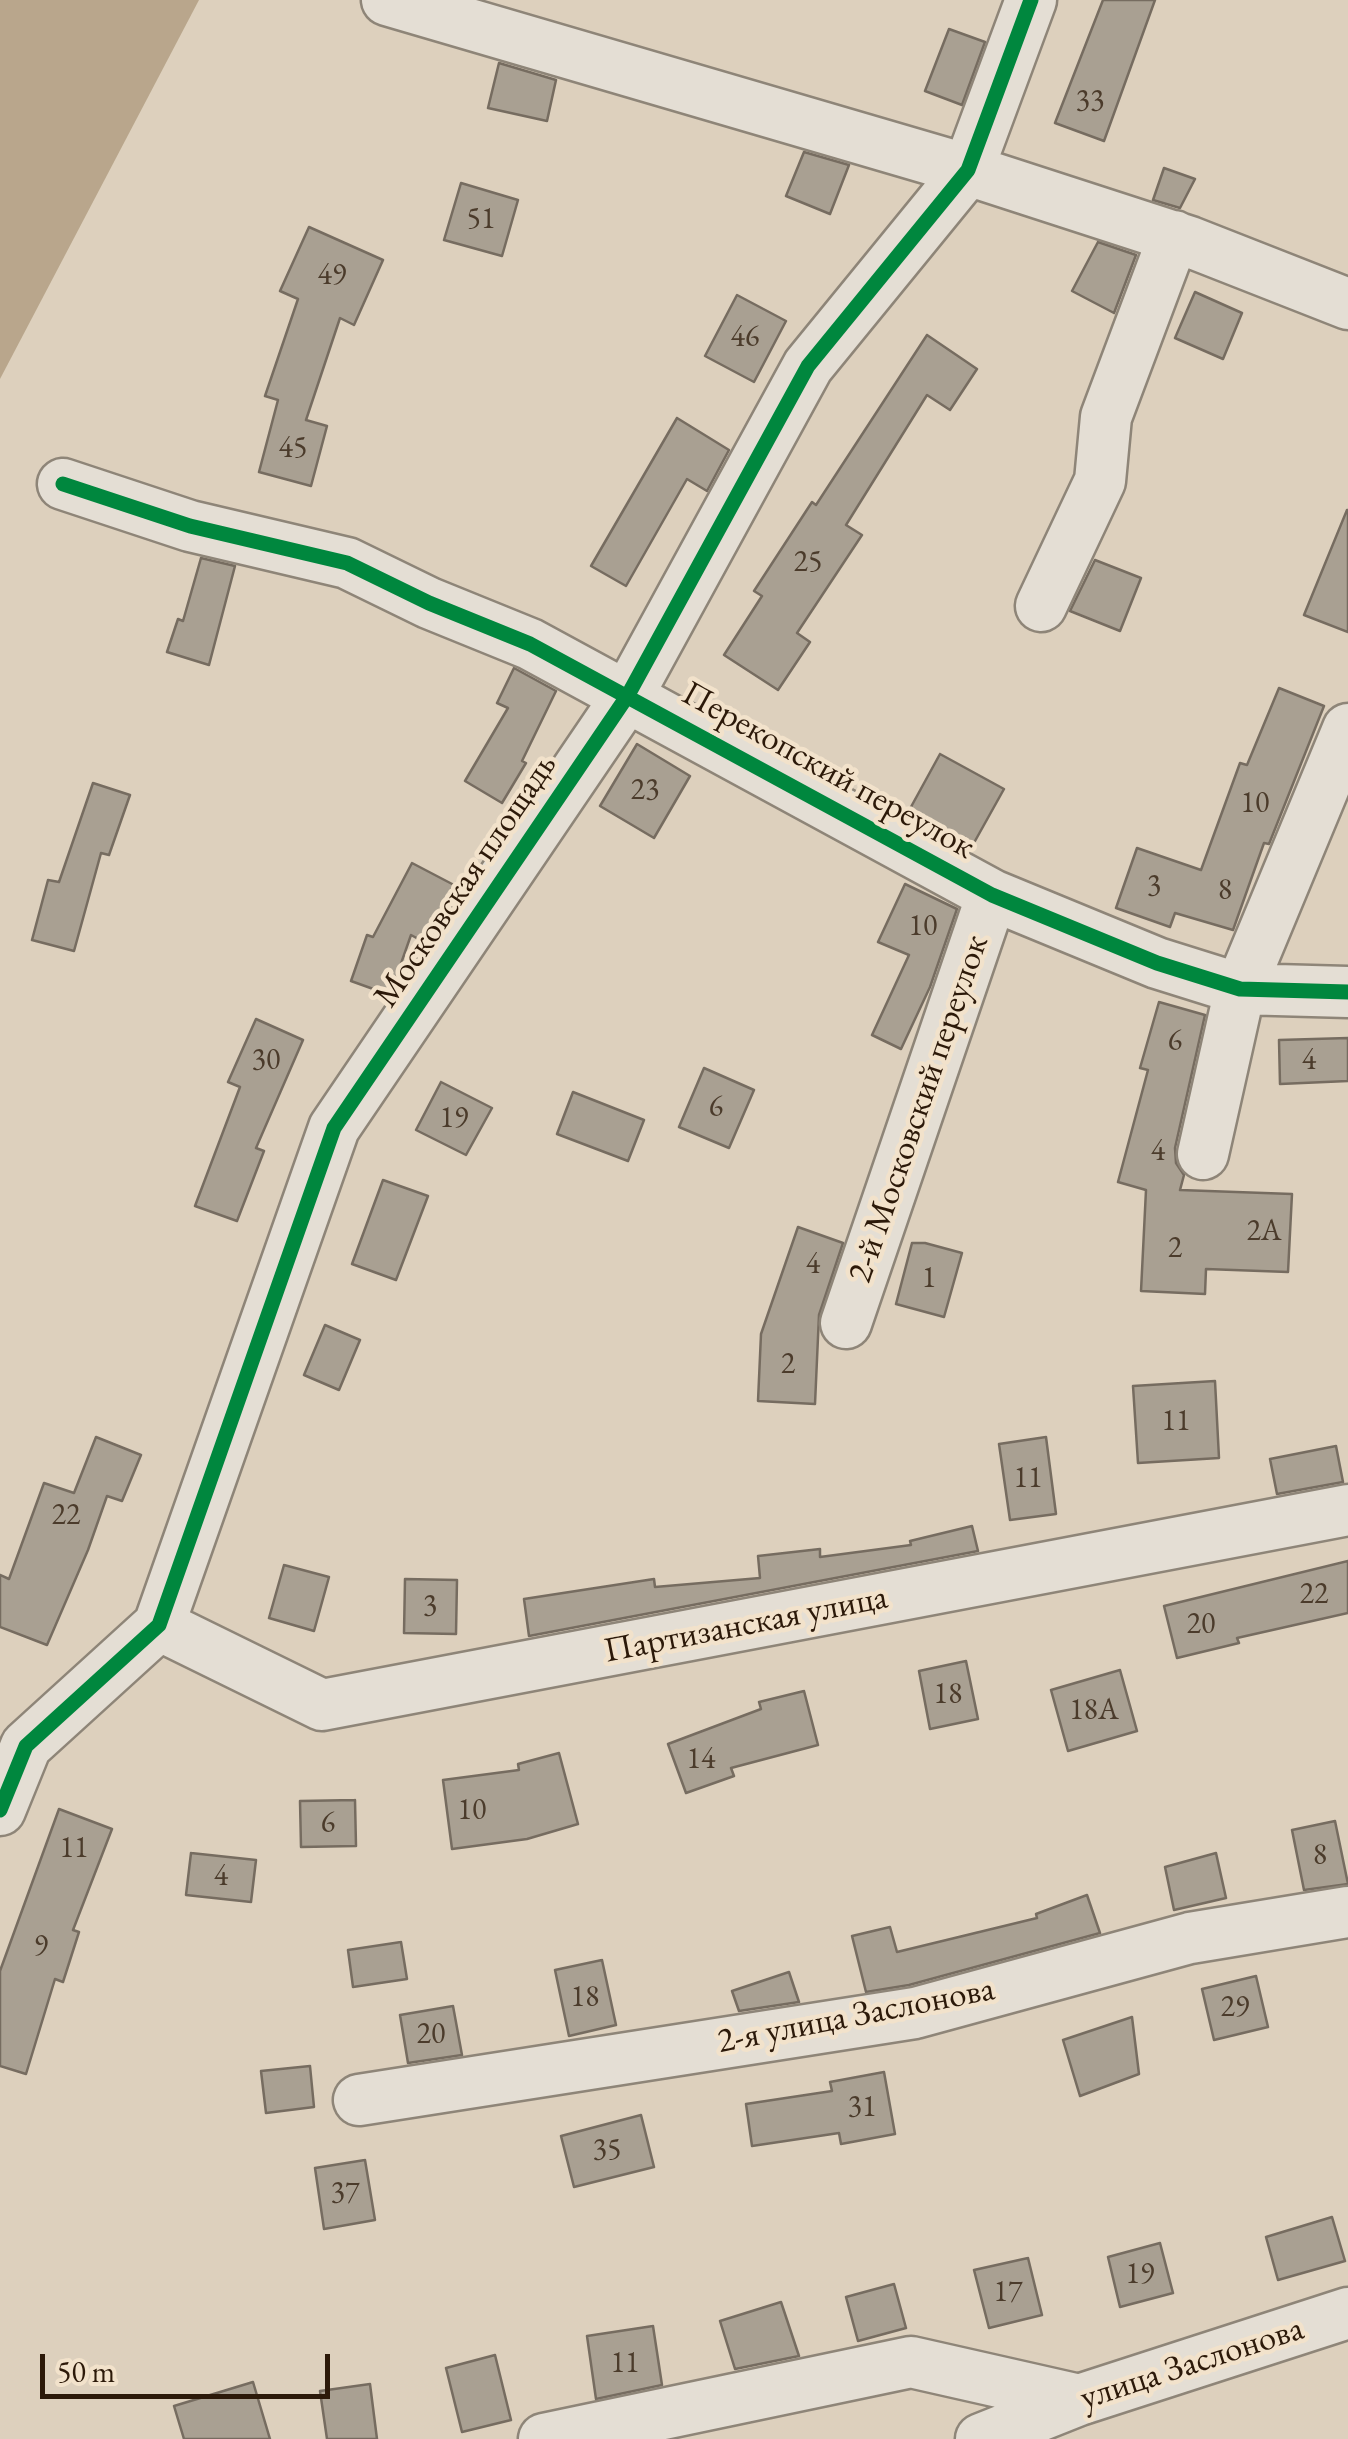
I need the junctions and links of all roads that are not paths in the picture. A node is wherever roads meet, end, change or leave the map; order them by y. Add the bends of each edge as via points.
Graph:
1 (387, 0) edge
2 (1031, 0) edge
3 (968, 170) junction
4 (1174, 236) junction
5 (1348, 304) edge
6 (63, 484) dead end
7 (1042, 606) dead end
8 (628, 696) junction
9 (1348, 729) edge
10 (992, 895) junction
11 (1240, 989) junction
12 (1348, 992) edge
13 (1203, 1154) dead end
14 (846, 1323) dead end
15 (1348, 1510) edge
16 (159, 1625) junction
17 (13, 1741) edge
18 (0, 1810) edge
19 (1348, 1912) edge
20 (359, 2100) dead end
21 (1348, 2313) edge
22 (1079, 2400) junction
23 (544, 2439) edge
24 (981, 2439) edge

1 - 3 street
2 - 3 street, Московская площадь
3 - 4 street
3 - 8 street, Московская площадь via 808,366
4 - 5 street
4 - 7 street via 1106,417 1100,481
6 - 8 street, Перекопский переулок via 190,526 347,563 530,644
8 - 10 street, Перекопский переулок
8 - 16 street, Московская площадь via 334,1128
9 - 11 street
10 - 11 street, Перекопский переулок via 1157,963
10 - 14 street, 2-й Московский переулок
11 - 12 street, Перекопский переулок
11 - 13 street
15 - 16 street, Партизанская улица via 322,1705
16 - 17 street, Московская площадь
17 - 18 street, Московская площадь
19 - 20 street, 2-я улица Заслонова via 1190,1938 915,2013
21 - 22 street, улица Заслонова
22 - 23 street via 911,2362
22 - 24 street, улица Заслонова

